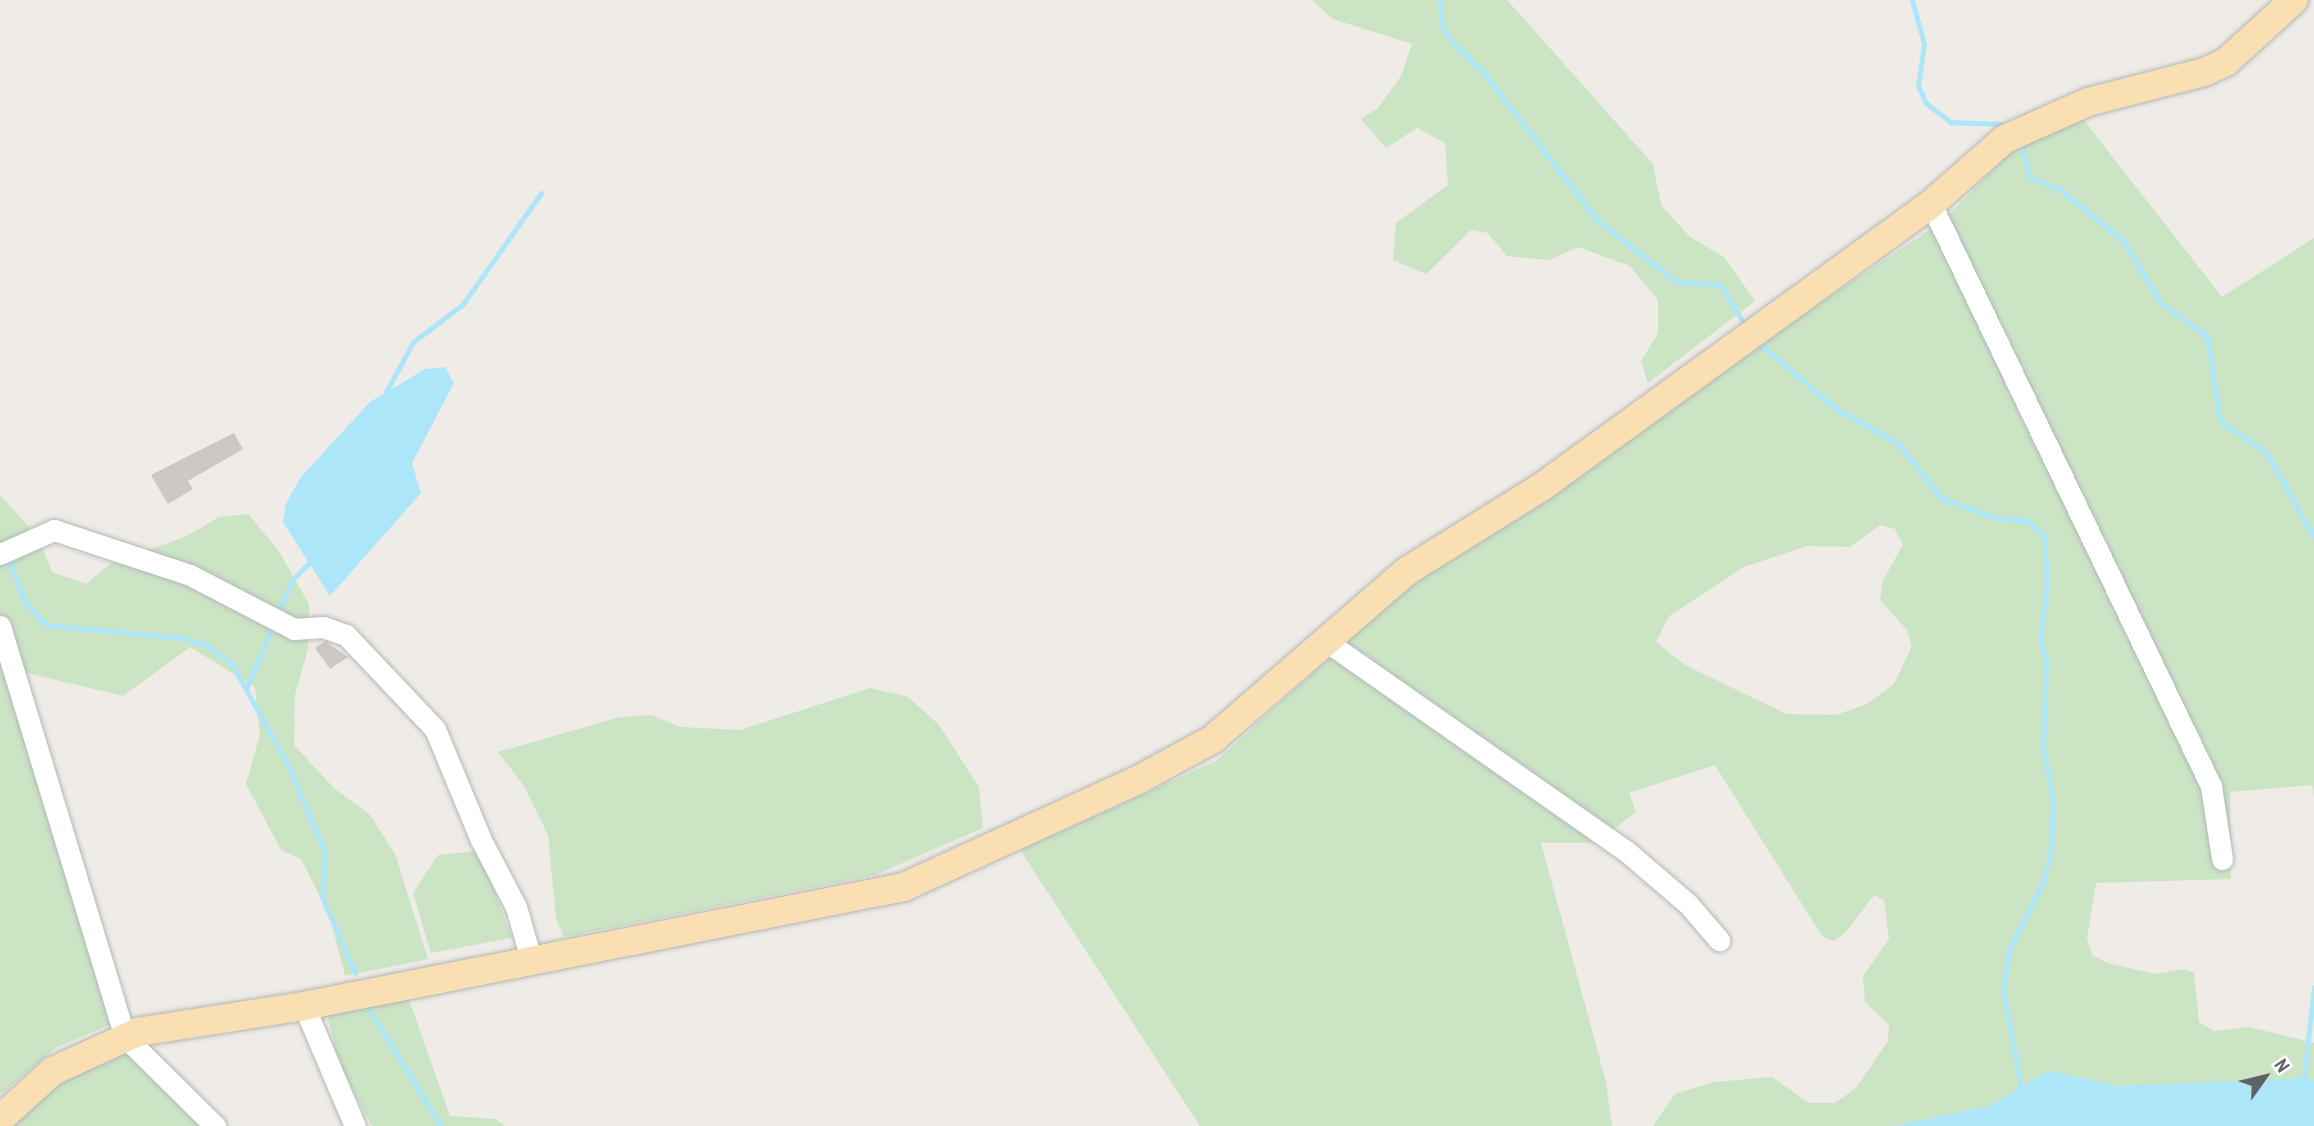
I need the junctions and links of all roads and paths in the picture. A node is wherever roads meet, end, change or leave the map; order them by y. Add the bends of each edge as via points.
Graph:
1 (2294, 0) edge
2 (1931, 204) junction
3 (0, 554) edge
4 (0, 626) edge
5 (1326, 641) junction
6 (2222, 859) dead end
7 (1719, 940) dead end
8 (531, 959) junction
9 (304, 1006) junction
10 (125, 1037) junction
11 (0, 1119) edge
12 (215, 1126) edge
13 (355, 1126) edge

1 - 2 main road via 2225,62 2204,72 2088,103 2013,134
2 - 5 main road via 1691,373 1543,486 1407,571
2 - 6 street via 2207,776 2218,809
3 - 8 street via 54,530 190,575 294,629 323,626 346,635 435,729 481,840 516,906
4 - 10 street
5 - 7 street via 1625,850 1688,904
5 - 8 main road via 1204,745 904,887
8 - 9 main road
9 - 10 main road
9 - 13 street
10 - 11 main road via 53,1071
10 - 12 street

